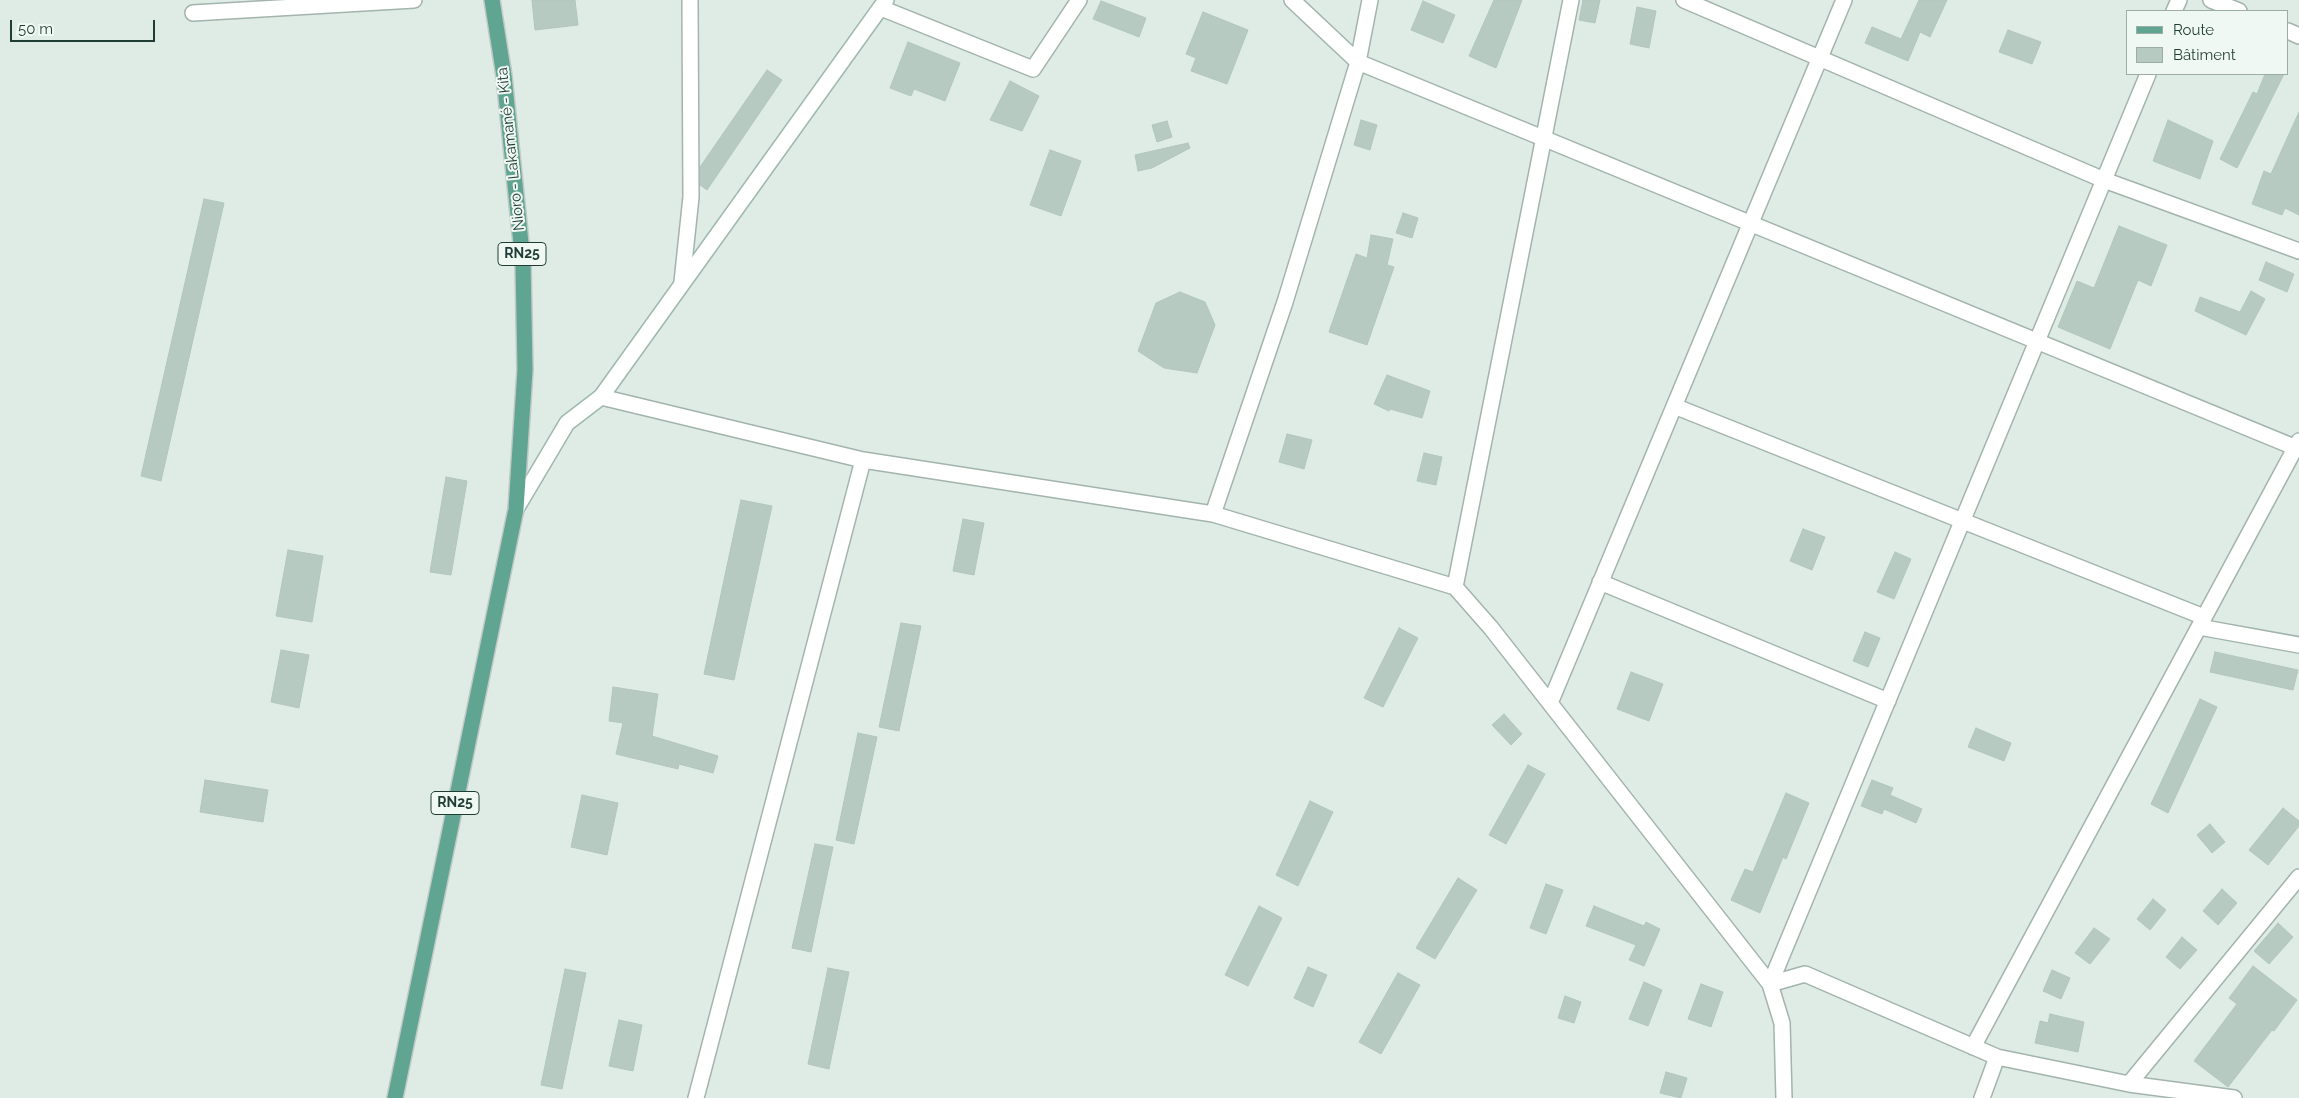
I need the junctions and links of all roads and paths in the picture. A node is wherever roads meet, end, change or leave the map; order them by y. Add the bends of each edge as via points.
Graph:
1 (414, 0) edge
2 (492, 0) edge
3 (690, 0) edge
4 (1080, 0) edge
5 (1292, 0) edge
6 (1370, 0) edge
7 (1570, 0) edge
8 (1684, 0) edge
9 (1844, 0) edge
10 (2211, 0) edge
11 (884, 4) edge
12 (2236, 10) edge
13 (193, 13) dead end
14 (1819, 58) junction
15 (1358, 62) junction
16 (2148, 75) edge
17 (1543, 138) junction
18 (2104, 180) junction
19 (1750, 224) junction
20 (2299, 251) edge
21 (682, 282) junction
22 (2037, 342) junction
23 (601, 397) junction
24 (1674, 406) junction
25 (2298, 446) edge
26 (863, 460) junction
27 (516, 509) junction
28 (1213, 514) junction
29 (1962, 521) junction
30 (1600, 582) junction
31 (1455, 587) junction
32 (2202, 622) junction
33 (2299, 645) edge
34 (1888, 701) junction
35 (1550, 703) junction
36 (2299, 878) edge
37 (1770, 984) junction
38 (1973, 1047) junction
39 (1997, 1058) junction
40 (2130, 1091) edge
41 (394, 1098) edge
42 (696, 1098) edge
43 (1784, 1098) edge
44 (1982, 1098) edge
45 (2234, 1098) edge

1 - 13 street
2 - 27 main road, Nioro - Lakamané - Kita / RN25 via 504,76 523,263 525,370
3 - 21 street via 691,197
4 - 11 street via 1033,69
5 - 15 street
6 - 15 street
7 - 17 street
8 - 14 street
9 - 14 street
10 - 12 street
11 - 21 street
14 - 18 street
14 - 19 street
15 - 17 street
15 - 28 street via 1285,302
16 - 18 street
17 - 19 street
17 - 31 street
18 - 20 street
18 - 22 street
19 - 22 street
19 - 24 street
21 - 23 street
22 - 25 street
22 - 29 street
23 - 26 street
23 - 27 street via 567,424
24 - 29 street
24 - 30 street
25 - 32 street
26 - 28 street
26 - 42 street
27 - 41 main road, RN25
28 - 31 street
29 - 32 street
29 - 34 street
30 - 34 street
30 - 35 street
31 - 35 street
32 - 33 street
32 - 38 street
34 - 37 street
35 - 37 street
36 - 40 street
37 - 38 street via 1805,974
37 - 43 street via 1782,1023
38 - 39 street
39 - 40 street
39 - 44 street
40 - 45 street

